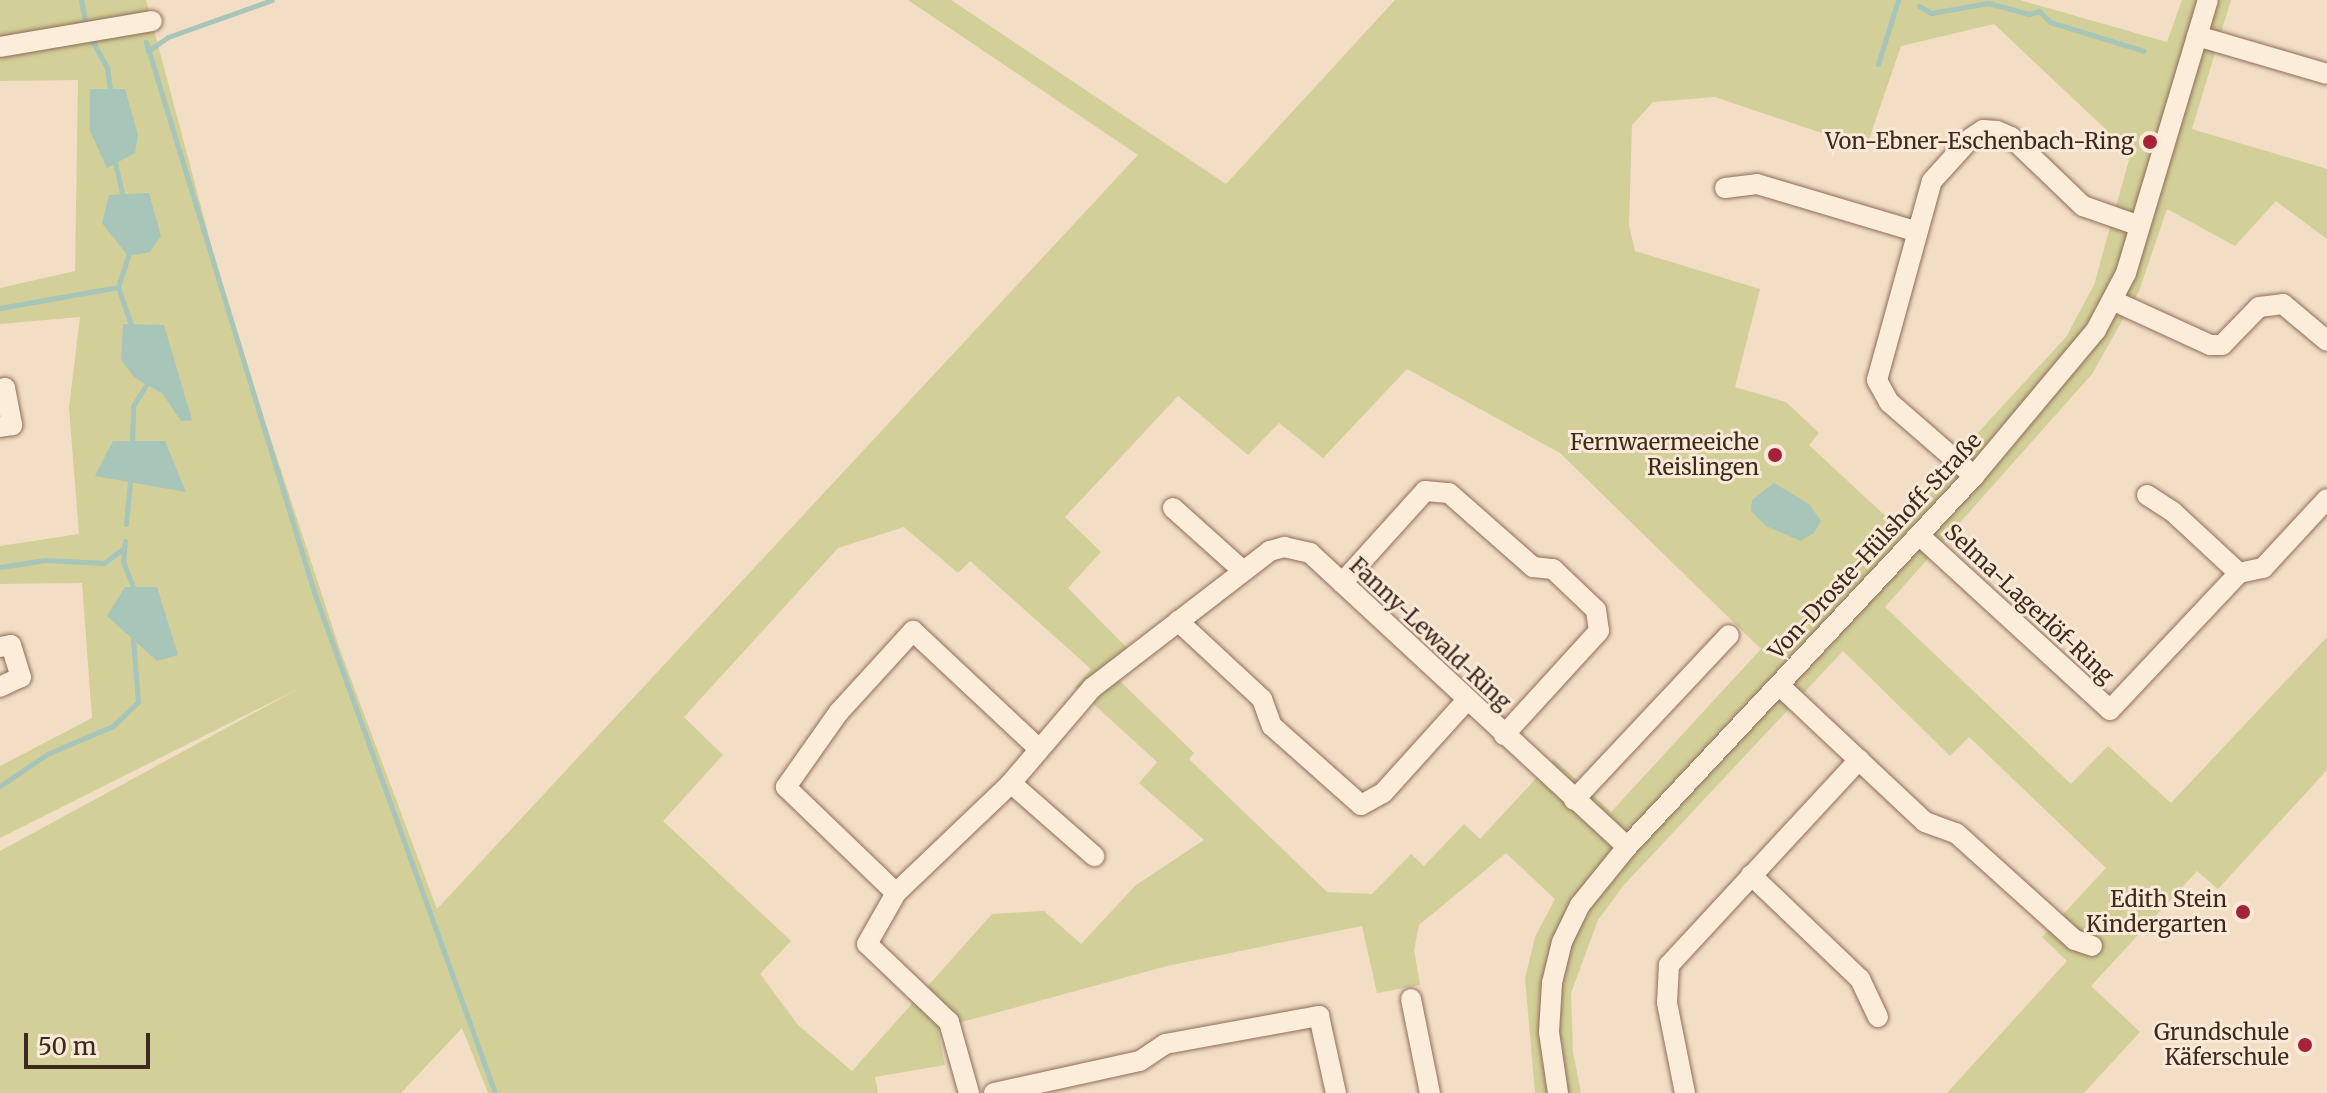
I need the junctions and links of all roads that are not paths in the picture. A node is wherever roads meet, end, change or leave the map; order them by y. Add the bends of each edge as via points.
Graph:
1 (2208, 0) edge
2 (152, 21) dead end
3 (2197, 36) junction
4 (0, 47) edge
5 (2327, 74) edge
6 (1725, 188) dead end
7 (2140, 226) junction
8 (1915, 231) junction
9 (2114, 301) junction
10 (2327, 341) edge
11 (0, 389) edge
12 (0, 427) edge
13 (1974, 476) junction
14 (2147, 495) dead end
15 (2327, 499) edge
16 (1173, 508) dead end
17 (1919, 535) junction
18 (1242, 570) junction
19 (2239, 573) junction
20 (1342, 583) junction
21 (1178, 621) junction
22 (1729, 635) dead end
23 (0, 647) edge
24 (1779, 685) junction
25 (0, 687) edge
26 (1466, 701) junction
27 (1504, 735) junction
28 (1037, 747) junction
29 (1859, 760) junction
30 (1011, 783) junction
31 (1574, 800) junction
32 (1627, 847) junction
33 (1094, 856) dead end
34 (1751, 875) junction
35 (896, 893) junction
36 (2092, 946) dead end
37 (1411, 999) dead end
38 (1878, 1017) dead end
39 (969, 1093) edge
40 (994, 1093) edge
41 (1336, 1093) edge
42 (1430, 1093) edge
43 (1558, 1093) edge
44 (1685, 1093) edge

1 - 3 street, Von-Droste-Hülshoff-Straße
2 - 4 street
3 - 5 street
3 - 7 street, Von-Droste-Hülshoff-Straße
6 - 8 street via 1757,184
7 - 8 street via 2090,211 2011,137 1983,130 1932,181
7 - 9 street, Von-Droste-Hülshoff-Straße
8 - 13 street via 1877,380 1889,402
9 - 10 street via 2210,345 2232,337 2259,307 2283,304
9 - 13 street, Von-Droste-Hülshoff-Straße via 2046,394
11 - 12 street via 5,388 12,425
13 - 17 street, Von-Droste-Hülshoff-Straße
14 - 19 street
15 - 19 street, Selma-Lagerlöf-Ring via 2263,568
16 - 18 street
17 - 19 street, Selma-Lagerlöf-Ring via 2110,710
17 - 24 street, Von-Droste-Hülshoff-Straße
18 - 20 street, Fanny-Lewald-Ring via 1270,551 1296,547
18 - 21 street, Fanny-Lewald-Ring
20 - 26 street, Fanny-Lewald-Ring
20 - 27 street via 1425,491 1449,493 1533,567 1553,569 1596,610 1599,631
21 - 26 street via 1262,699 1272,726 1361,805 1383,793
21 - 28 street, Fanny-Lewald-Ring via 1092,688
22 - 31 street
23 - 25 street via 11,645 21,677
24 - 29 street
24 - 32 street, Von-Droste-Hülshoff-Straße
26 - 27 street, Fanny-Lewald-Ring
27 - 31 street, Fanny-Lewald-Ring
28 - 30 street, Fanny-Lewald-Ring
28 - 35 street via 913,631 839,712 786,787
29 - 34 street
29 - 36 street via 1925,822 1956,833 2075,940
30 - 33 street
30 - 35 street, Fanny-Lewald-Ring
31 - 32 street, Fanny-Lewald-Ring
32 - 43 street, Von-Droste-Hülshoff-Straße via 1580,905 1555,964 1549,1032
34 - 38 street via 1860,979
34 - 44 street via 1669,965 1667,1003
35 - 39 street, Fanny-Lewald-Ring via 867,944 949,1022
37 - 42 street
40 - 41 street via 1140,1061 1165,1044 1319,1016

